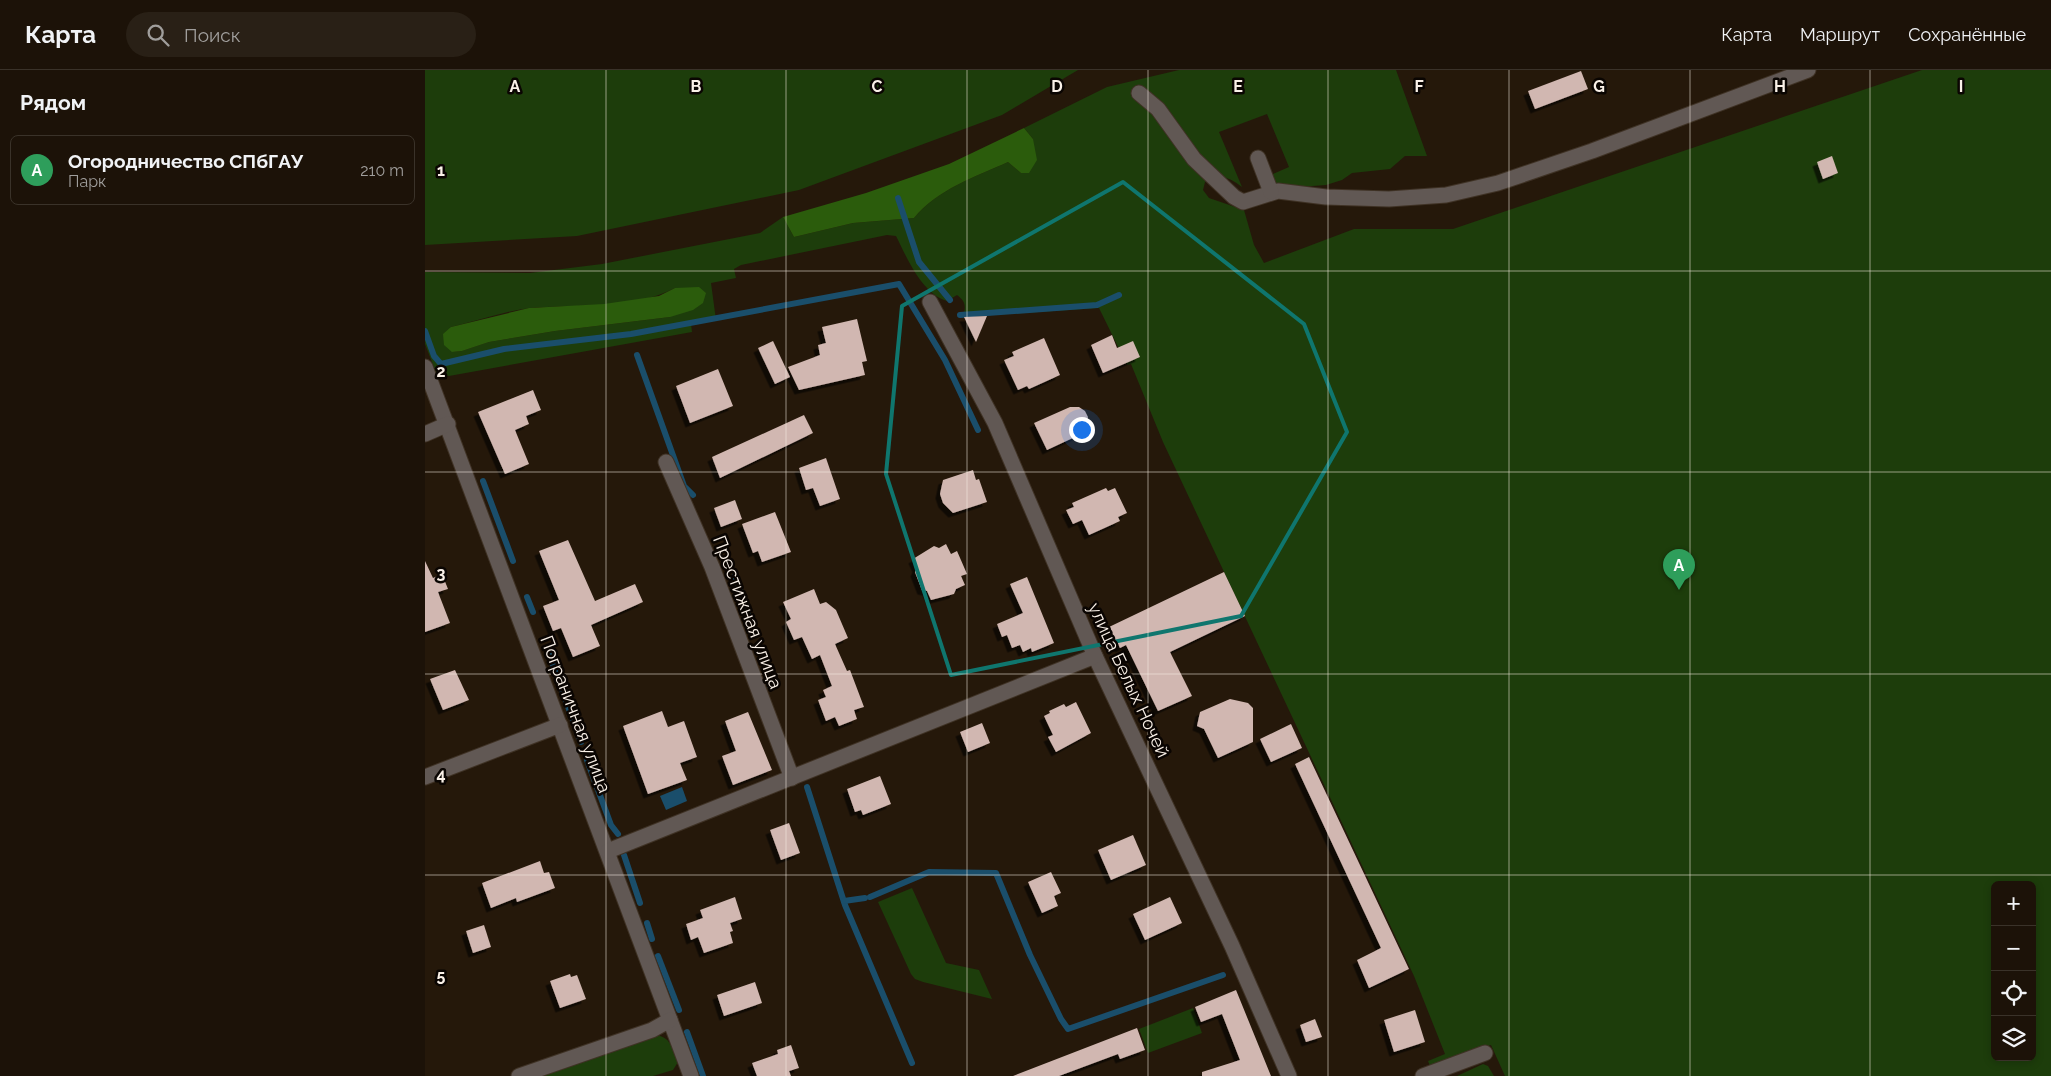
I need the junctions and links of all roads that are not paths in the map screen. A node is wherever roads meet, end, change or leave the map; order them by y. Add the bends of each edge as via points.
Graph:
1 (1809, 70) edge
2 (1139, 93) dead end
3 (1258, 158) dead end
4 (1271, 192) junction
5 (930, 302) dead end
6 (425, 367) edge
7 (448, 424) junction
8 (425, 434) edge
9 (666, 462) dead end
10 (1095, 656) junction
11 (560, 725) junction
12 (425, 777) edge
13 (792, 778) junction
14 (608, 851) junction
15 (670, 1020) junction
16 (1485, 1053) dead end
17 (519, 1076) edge
18 (691, 1076) edge
19 (1289, 1076) edge
20 (1423, 1076) edge

1 - 4 street via 1583,154 1446,196 1389,199
2 - 4 street via 1158,108 1194,159 1234,198 1251,201
3 - 4 street
5 - 10 street, улица Белых Ночей via 995,423
6 - 7 street, Пограничная улица
7 - 8 street
7 - 11 street, Пограничная улица
9 - 13 street, Престижная улица via 712,567
10 - 13 street
10 - 19 street, улица Белых Ночей via 1232,946
11 - 12 street
11 - 14 street, Пограничная улица
13 - 14 street
14 - 15 street, Пограничная улица
15 - 17 street via 652,1030
15 - 18 street, Пограничная улица
16 - 20 street

